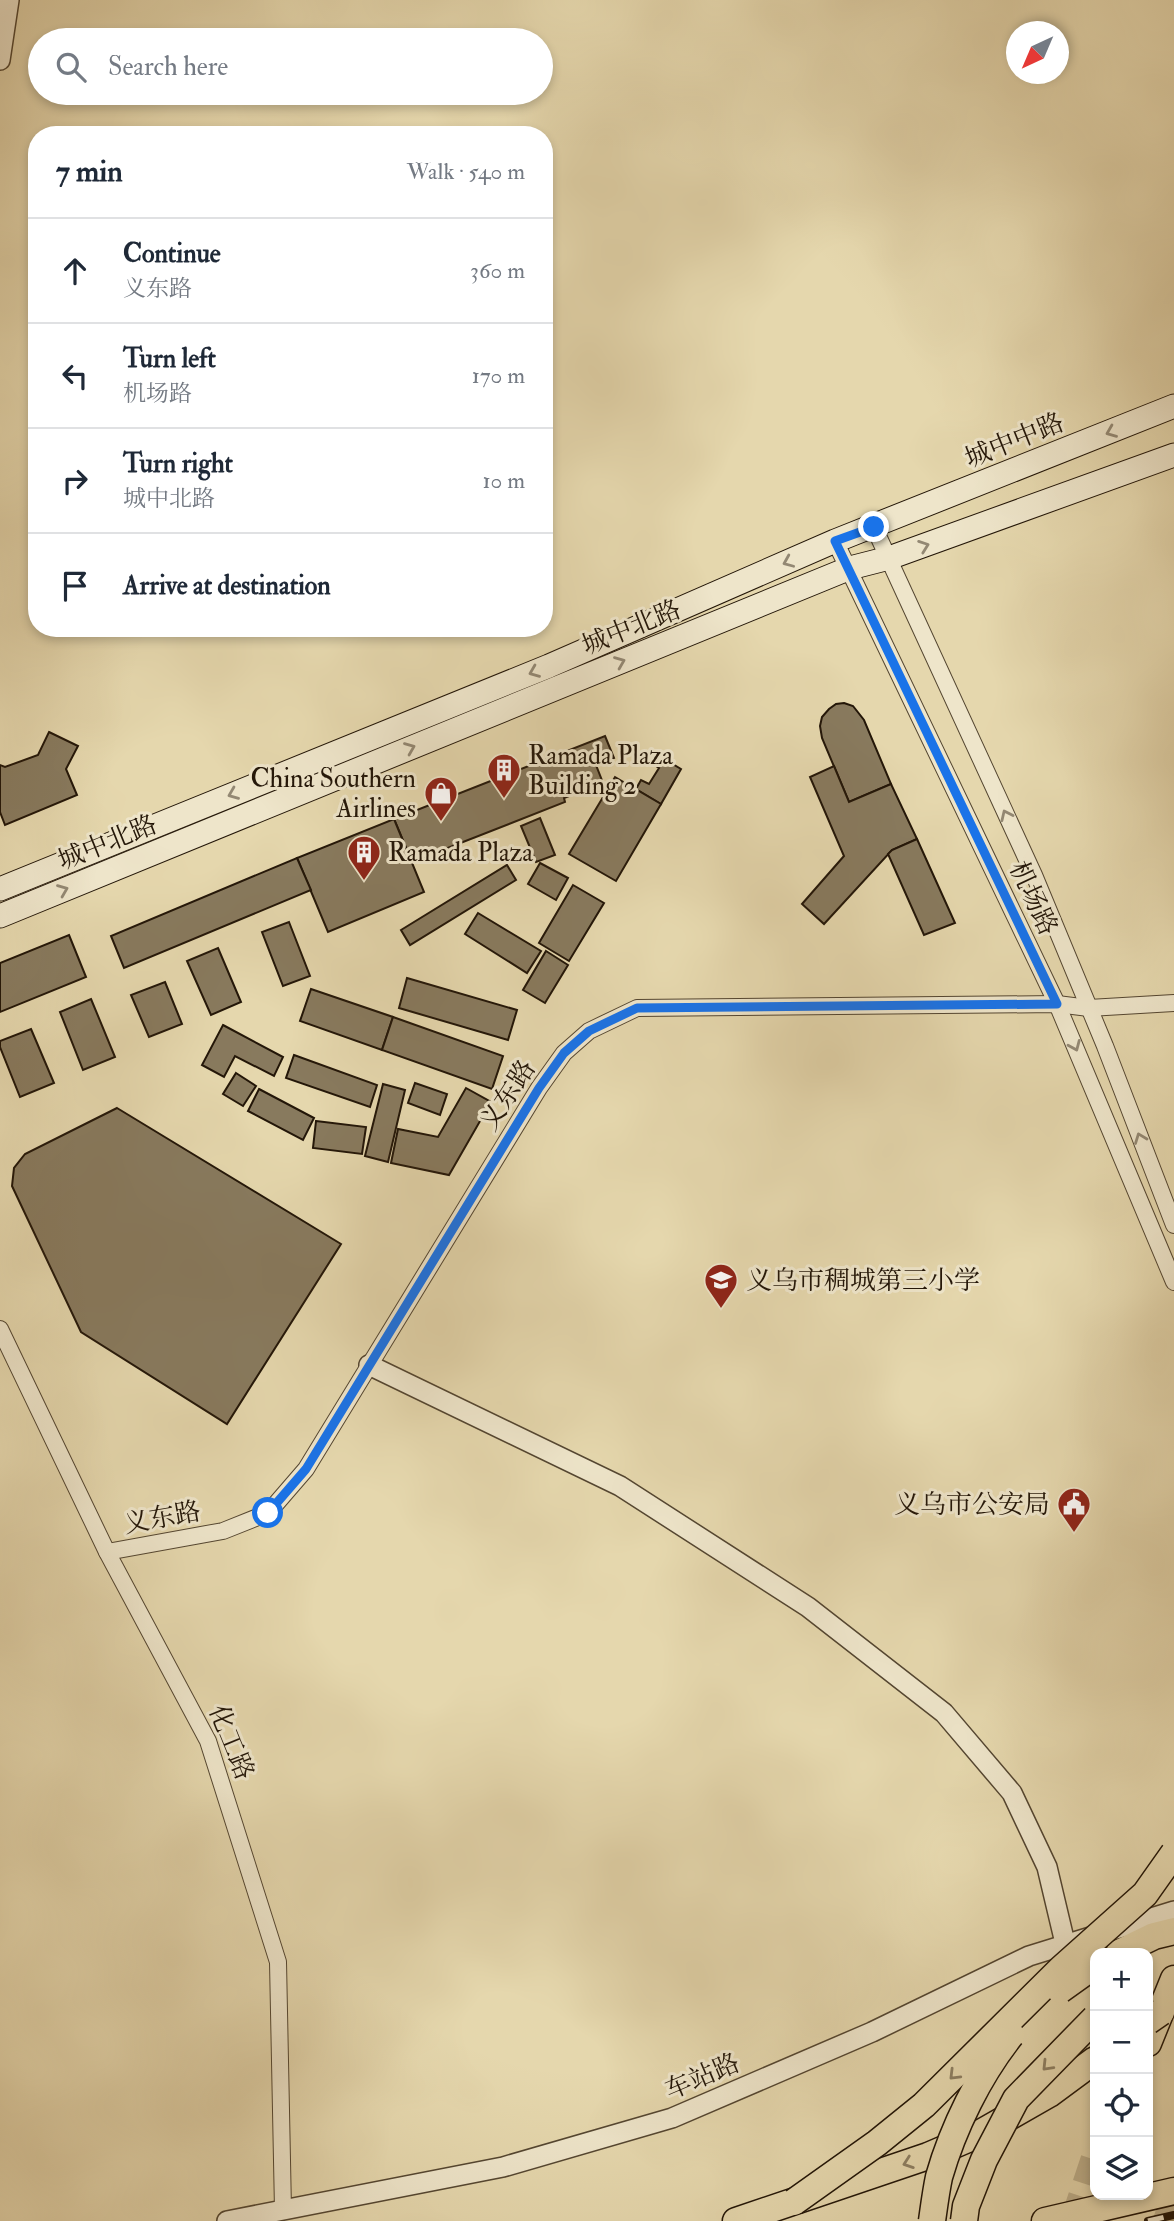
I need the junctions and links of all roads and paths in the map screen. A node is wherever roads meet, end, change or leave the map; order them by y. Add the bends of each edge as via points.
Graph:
1 (9, 0) edge
2 (0, 60) edge
3 (1174, 406) edge
4 (1174, 455) edge
5 (874, 527) junction
6 (835, 541) junction
7 (889, 558) junction
8 (850, 568) junction
9 (0, 889) edge
10 (0, 916) edge
11 (1174, 1003) edge
12 (1057, 1004) junction
13 (1089, 1008) junction
14 (1174, 1225) edge
15 (1174, 1282) edge
16 (0, 1329) edge
17 (369, 1366) junction
18 (107, 1552) junction
19 (1174, 1853) edge
20 (1174, 1911) edge
21 (1174, 1920) edge
22 (1174, 1931) edge
23 (1065, 1943) junction
24 (1129, 1948) edge
25 (1153, 1948) edge
26 (1090, 1969) edge
27 (1174, 1979) edge
28 (1174, 2002) edge
29 (1153, 2017) edge
30 (1090, 2023) edge
31 (1153, 2031) edge
32 (1090, 2064) edge
33 (1174, 2191) edge
34 (794, 2202) junction
35 (283, 2210) junction
36 (228, 2221) edge
37 (736, 2221) edge
38 (932, 2221) edge
39 (964, 2221) edge
40 (1045, 2221) edge

1 - 2 street
3 -> 5 main road, 城中中路
7 -> 4 main road, 城中北路
5 - 6 main road, 城中北路
5 - 7 street, 机场路
6 - 8 street, 机场路
6 -> 9 main road, 城中北路 via 549,666
7 - 8 main road, 城中北路
13 -> 7 street, 机场路 via 1034,875
10 -> 8 main road, 城中北路
8 - 12 street, 机场路
11 - 13 street, 义东路
12 - 13 street, 义东路
12 -> 15 street, 机场路
12 - 17 street, 义东路 via 637,1008 589,1031 564,1053 539,1088
14 -> 13 street, 机场路
16 - 18 street, 化工路
17 - 18 street, 义东路 via 306,1469 268,1513 223,1531
17 - 23 street via 620,1486 808,1607 944,1713 1012,1793 1048,1867
18 - 35 street, 化工路 via 208,1741 278,1962
19 -> 34 highway, bridge via 1145,1894 1061,1969 924,2105
20 - 23 street, 车站路
21 - 25 highway
22 - 24 highway
23 - 35 street, 车站路 via 671,2118 503,2167
26 - 38 highway, bridge via 1027,2018 982,2079 939,2178
27 - 31 highway
28 - 29 highway, bridge
30 -> 39 highway, bridge via 1016,2099 984,2160
32 -> 34 highway, bridge via 1049,2094 977,2134 928,2156
33 - 40 highway
34 - 37 highway
35 - 36 street, 车站路

